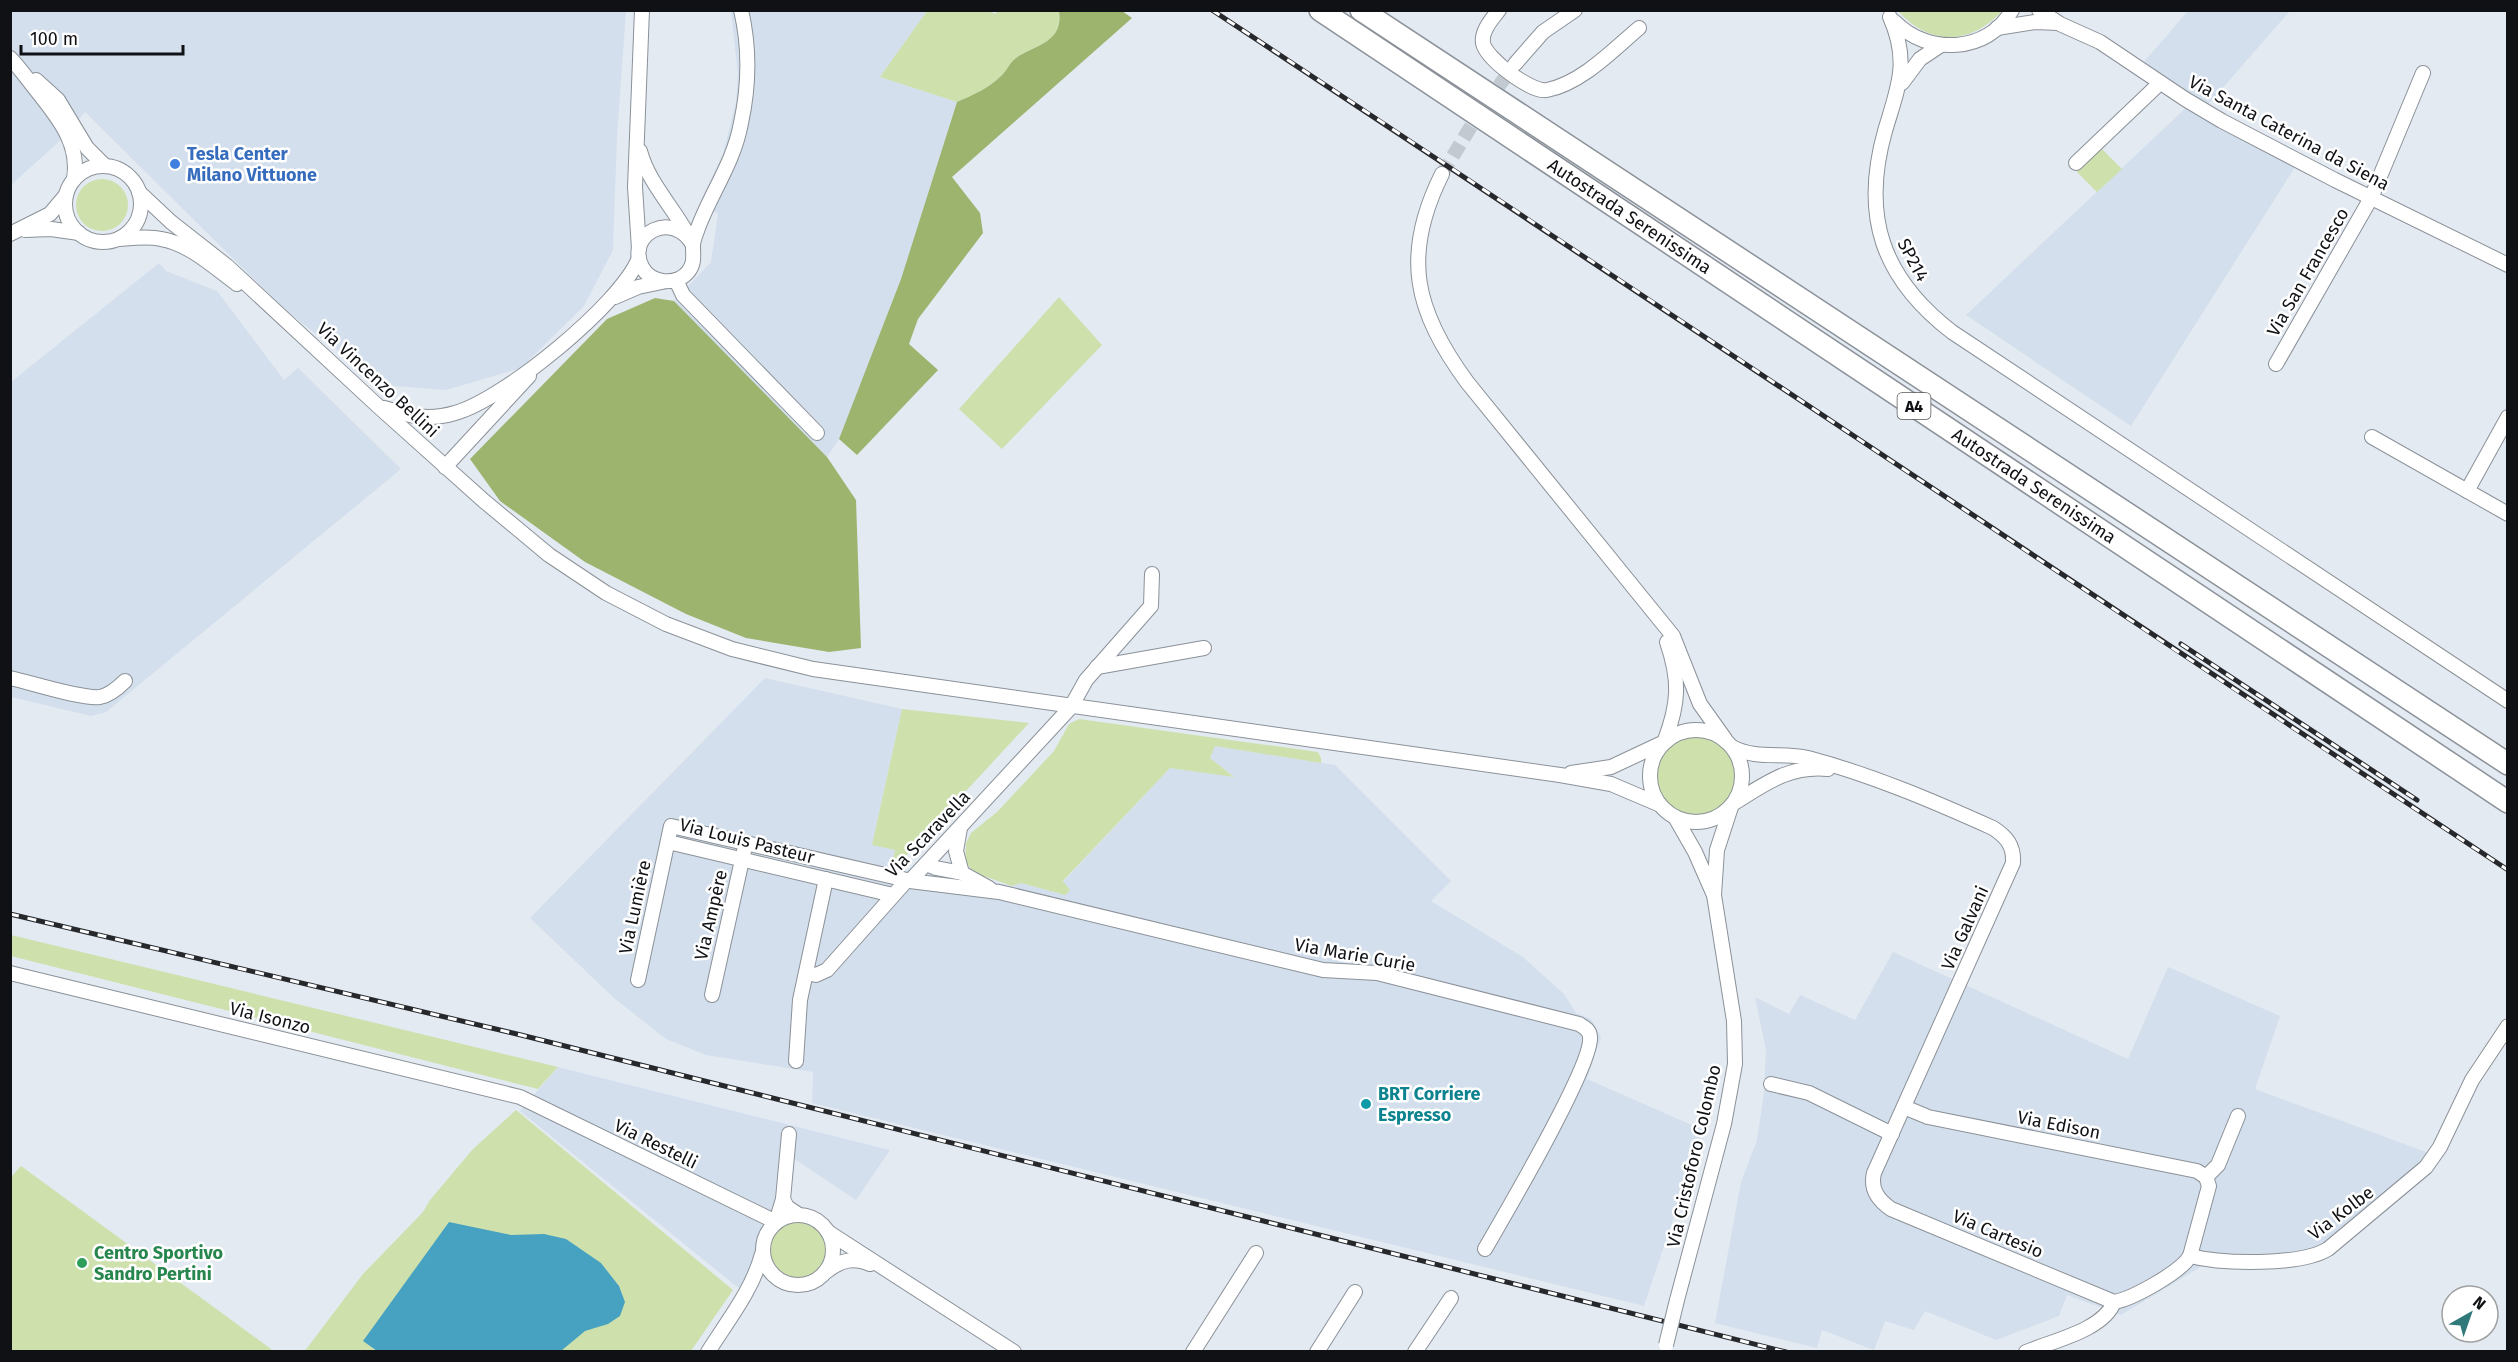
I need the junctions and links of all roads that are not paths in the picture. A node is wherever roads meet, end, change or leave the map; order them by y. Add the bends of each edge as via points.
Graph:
1 (642, 10) edge
2 (741, 10) edge
3 (1320, 10) edge
4 (1361, 10) edge
5 (1499, 10) edge
6 (1575, 10) edge
7 (2012, 10) edge
8 (2040, 10) edge
9 (1889, 14) edge
10 (2060, 24) junction
11 (1639, 28) dead end
12 (1997, 28) junction
13 (1941, 45) junction
14 (14, 62) edge
15 (1515, 64) tunnel mouth
16 (2423, 73) dead end
17 (2160, 82) junction
18 (1898, 90) junction
19 (638, 136) junction
20 (2076, 163) dead end
21 (105, 166) junction
22 (1442, 174) tunnel mouth
23 (74, 180) junction
24 (138, 192) junction
25 (66, 195) junction
26 (2371, 198) junction
27 (674, 210) junction
28 (702, 213) junction
29 (15, 232) edge
30 (79, 233) junction
31 (684, 234) junction
32 (117, 239) junction
33 (639, 254) junction
34 (2508, 265) edge
35 (670, 281) junction
36 (606, 303) junction
37 (286, 320) junction
38 (543, 360) junction
39 (2276, 364) dead end
40 (379, 407) junction
41 (2508, 417) edge
42 (817, 433) dead end
43 (2372, 437) dead end
44 (445, 467) junction
45 (2467, 491) junction
46 (2508, 514) edge
47 (1152, 574) dead end
48 (1665, 626) junction
49 (1204, 648) dead end
50 (1097, 667) junction
51 (10, 678) edge
52 (125, 681) dead end
53 (2508, 701) edge
54 (1071, 706) junction
55 (1663, 742) junction
56 (1729, 743) junction
57 (2508, 764) edge
58 (1848, 770) junction
59 (1560, 775) junction
60 (2508, 802) edge
61 (1658, 804) junction
62 (1732, 805) junction
63 (1675, 818) junction
64 (960, 828) junction
65 (668, 842) junction
66 (745, 843) junction
67 (742, 860) junction
68 (835, 864) junction
69 (926, 864) junction
70 (962, 873) junction
71 (829, 880) junction
72 (908, 881) junction
73 (999, 892) junction
74 (893, 895) junction
75 (1714, 895) junction
76 (806, 973) junction
77 (10, 974) edge
78 (639, 980) dead end
79 (712, 995) dead end
80 (2508, 1026) edge
81 (796, 1061) dead end
82 (1771, 1084) dead end
83 (520, 1097) joint
84 (1904, 1107) junction
85 (2238, 1116) dead end
86 (789, 1134) dead end
87 (1892, 1134) junction
88 (2206, 1177) junction
89 (1875, 1191) joint
90 (783, 1199) junction
91 (799, 1215) junction
92 (776, 1222) junction
93 (828, 1232) junction
94 (1485, 1249) dead end
95 (762, 1252) junction
96 (1256, 1253) dead end
97 (2190, 1256) junction
98 (891, 1273) junction
99 (824, 1274) junction
100 (783, 1283) junction
101 (1355, 1292) dead end
102 (746, 1295) junction
103 (1451, 1298) dead end
104 (2114, 1302) junction
105 (1665, 1348) edge
106 (708, 1352) edge
107 (1014, 1352) edge
108 (1193, 1352) edge
109 (1317, 1352) edge
110 (1415, 1352) edge
111 (2026, 1352) edge

1 - 19 street
2 - 28 street via 747,42 741,125 725,173
3 - 60 highway, Autostrada Serenissima / A4
4 - 57 highway, Autostrada Serenissima / A4
5 - 11 street via 1482,41 1488,55 1541,90 1581,75
6 - 15 street via 1543,32
7 - 12 street
8 - 10 street, Via Santa Caterina da Siena
9 - 13 street via 1918,40
9 - 18 street, SP214 via 1902,57
10 - 12 street, Via Santa Caterina da Siena via 2036,22
10 - 17 street, Via Santa Caterina da Siena via 2100,42
12 - 13 street via 1979,40 1958,46
13 - 18 street, SP214 via 1920,59
14 - 21 street, Via Vincenzo Bellini via 58,100 87,148
14 - 23 street, Via Vincenzo Bellini via 66,129 75,162
16 - 26 street, Via San Francesco
17 - 20 street
17 - 26 street, Via Santa Caterina da Siena via 2222,121
18 - 53 street, SP214 / SP214 via 1875,182 1879,231 1887,256 1913,297 1930,315
19 - 27 street via 647,169
19 - 33 street
21 - 23 street via 89,169
21 - 24 street, Via Vincenzo Bellini via 128,176
22 - 48 street via 1424,214 1417,258 1431,327 1467,382
23 - 25 street
24 - 32 street via 141,207 136,223
24 - 37 street, Via Vincenzo Bellini
25 - 29 street via 50,214
25 - 30 street via 67,215
26 - 34 street, Via Santa Caterina da Siena
26 - 39 street, Via San Francesco
27 - 28 street via 686,218
27 - 31 street
28 - 31 street
28 - 31 street
29 - 30 street, Via Vincenzo Bellini via 51,229
30 - 32 street, Via Vincenzo Bellini via 99,241
31 - 33 street via 656,228 642,240
31 - 35 street via 693,263 688,271
32 - 37 street, Via Vincenzo Bellini via 168,240 202,259
33 - 35 street via 648,274
33 - 36 street via 630,276
35 - 36 street via 629,290
35 - 42 street
36 - 38 street
37 - 40 street, Via Vincenzo Bellini
38 - 40 street via 496,393 458,412 416,418
38 - 44 street
40 - 44 street, Via Vincenzo Bellini
41 - 45 street
43 - 45 street
44 - 54 street, Via Vincenzo Bellini via 519,532 573,571 636,610 698,637 813,669
45 - 46 street
47 - 50 street, Via Scaravella via 1151,606
48 - 55 street via 1677,696
48 - 56 street via 1673,636 1700,704
49 - 50 street
50 - 54 street, Via Scaravella
51 - 52 street via 101,697
54 - 59 street, Via Vincenzo Bellini
54 - 64 street, Via Scaravella
55 - 56 street via 1679,732 1695,729 1711,731
55 - 59 street via 1611,767
55 - 61 street via 1652,758 1649,773
56 - 58 street, Via Galvani via 1755,755 1805,757
56 - 62 street via 1742,774
58 - 62 street, Via Galvani via 1792,771 1771,779
58 - 84 street, Via Galvani via 1993,828 2013,848 2013,863
59 - 61 street via 1611,784
61 - 63 street
62 - 63 street via 1705,821
62 - 75 street, Via Cristoforo Colombo via 1717,850
63 - 75 street, Via Cristoforo Colombo
64 - 69 street, Via Scaravella
64 - 70 street via 956,851
65 - 66 street, Via Louis Pasteur via 671,826
65 - 67 street, Via Louis Pasteur
65 - 78 street, Via Lumière
66 - 67 street, Via Ampère
66 - 68 street, Via Louis Pasteur
67 - 71 street, Via Louis Pasteur
67 - 79 street, Via Ampère
68 - 71 street
68 - 72 street, Via Louis Pasteur
69 - 70 street
69 - 72 street, Via Scaravella
70 - 73 street
71 - 74 street, Via Louis Pasteur
71 - 76 street
72 - 73 street, Via Marie Curie
72 - 74 street, Via Scaravella
73 - 94 street, Via Marie Curie via 1297,965 1377,973 1587,1029 1589,1046 1574,1083
74 - 76 street, Via Scaravella via 827,970 816,975
75 - 105 street, Via Cristoforo Colombo, bridge via 1734,1022 1735,1064 1724,1124
76 - 81 street
77 - 83 street, Via Isonzo
80 - 97 street, Via Kolbe via 2472,1080 2440,1148 2426,1167 2336,1244 2320,1254 2293,1260
82 - 87 street via 1809,1093
83 - 92 street, Via Restelli
84 - 87 street, Via Galvani
84 - 88 street, Via Edison via 1928,1117 2197,1171
85 - 88 street via 2218,1166
86 - 90 street
87 - 89 street, Via Galvani via 1872,1179
88 - 97 street via 2209,1186
89 - 104 street, Via Cartesio via 1891,1209
90 - 91 street
90 - 92 street
91 - 92 street
91 - 93 street via 819,1222
92 - 95 street via 767,1232
93 - 98 street
93 - 99 street via 833,1255
95 - 100 street via 767,1269
95 - 102 street
96 - 108 street
97 - 104 street via 2178,1269
98 - 99 street via 852,1259
98 - 107 street
99 - 100 street via 804,1285
100 - 102 street via 766,1281
101 - 109 street
102 - 106 street
103 - 110 street
104 - 111 street via 2110,1313 2101,1320

